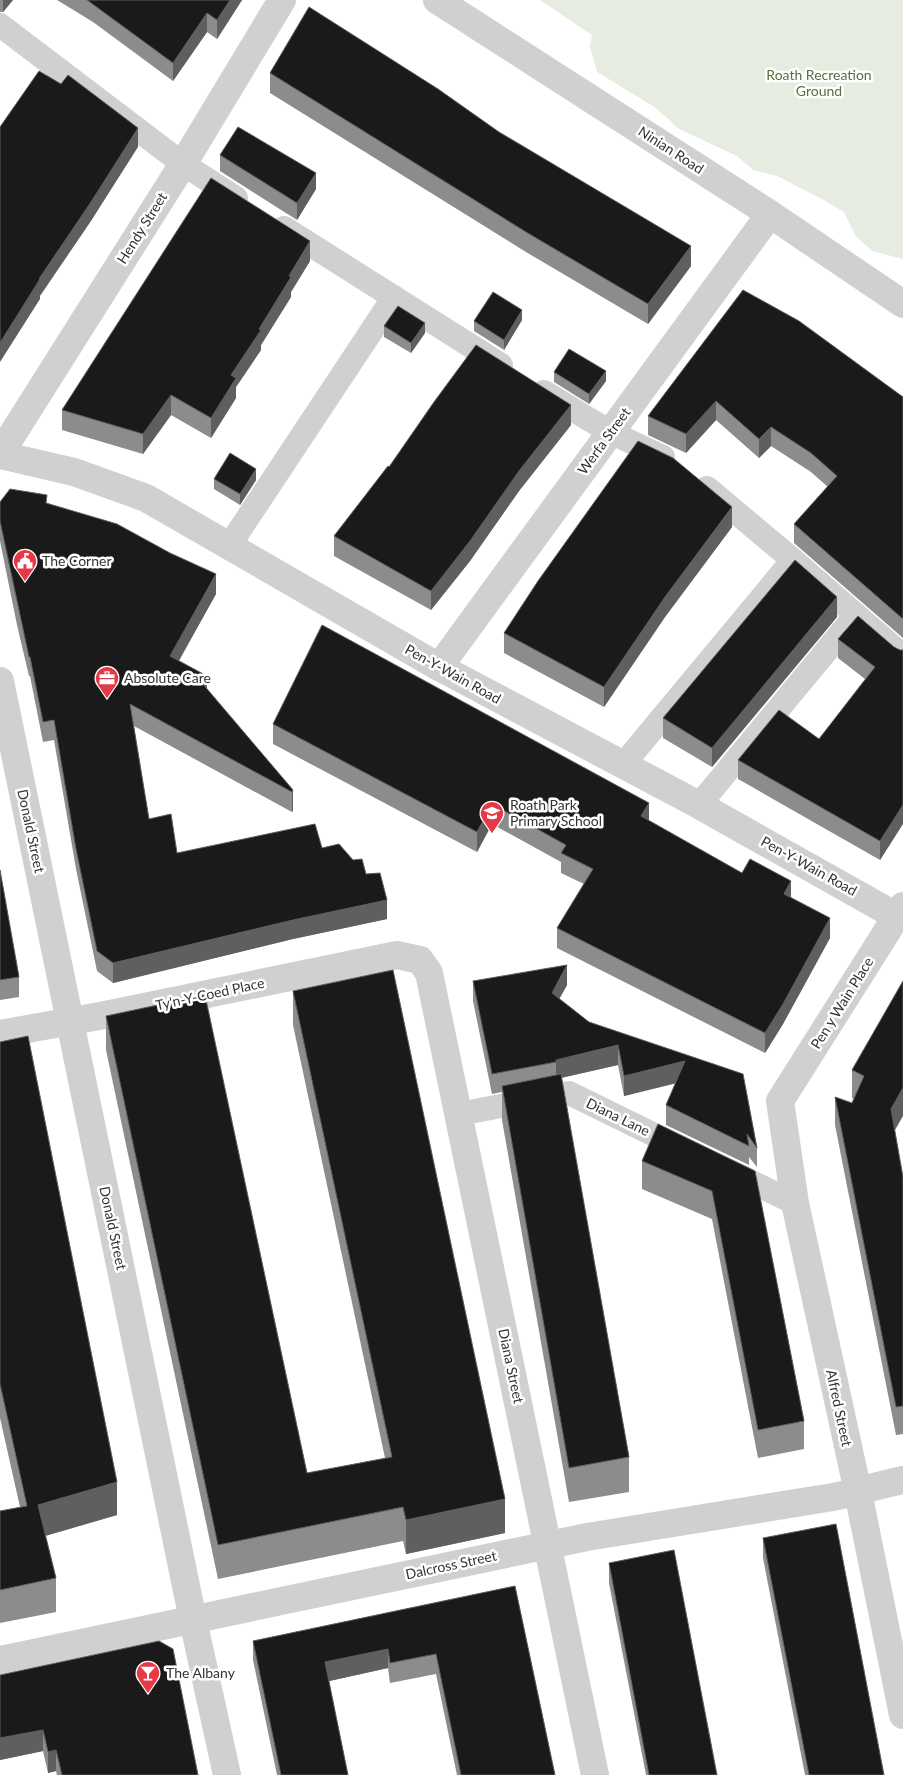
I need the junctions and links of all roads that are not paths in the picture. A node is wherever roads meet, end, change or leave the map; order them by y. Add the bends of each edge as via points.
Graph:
1 (282, 0) edge
2 (436, 0) edge
3 (0, 25) edge
4 (182, 164) junction
5 (770, 214) junction
6 (394, 297) junction
7 (903, 304) edge
8 (610, 432) junction
9 (0, 455) edge
10 (229, 546) junction
11 (793, 560) junction
12 (856, 615) junction
13 (903, 656) edge
14 (439, 667) junction
15 (0, 681) edge
16 (622, 766) junction
17 (699, 806) junction
18 (900, 911) edge
19 (420, 960) joint
20 (70, 1020) junction
21 (0, 1034) edge
22 (780, 1101) joint
23 (459, 1114) junction
24 (795, 1204) junction
25 (903, 1480) edge
26 (858, 1492) junction
27 (548, 1545) junction
28 (193, 1620) junction
29 (0, 1660) edge
30 (903, 1715) edge
31 (227, 1775) edge
32 (595, 1775) edge

1 - 4 street, Hendy Street
2 - 5 street, Ninian Road
3 - 4 lane
4 - 6 lane
4 - 9 street, Hendy Street
5 - 7 street, Ninian Road
5 - 8 street, Werfa Street
6 - 8 lane
6 - 10 lane
8 - 11 lane via 684,469
8 - 14 street, Werfa Street
9 - 10 street, Pen-Y-Wain Road via 74,472 146,498
10 - 14 street, Pen-Y-Wain Road
11 - 12 lane
11 - 16 lane
12 - 13 lane
12 - 17 lane
14 - 16 street, Pen-Y-Wain Road
15 - 20 street, Donald Street
16 - 17 street, Pen-Y-Wain Road
17 - 18 street, Pen-Y-Wain Road
18 - 22 street, Pen y Wain Place
19 - 20 street, Ty'n-Y-Coed Place via 397,955
19 - 23 street, Diana Street via 429,973
20 - 21 street, Ty'n-Y-Coed Place
20 - 28 street, Donald Street
22 - 24 street, Alfred Street
23 - 24 lane, Diana Lane via 569,1093
23 - 27 street, Diana Street
24 - 26 street, Alfred Street
25 - 26 street, Dalcross Street
26 - 27 street, Dalcross Street
26 - 30 street, Alfred Street
27 - 28 street, Dalcross Street
27 - 32 street, Diana Street
28 - 29 street, Dalcross Street
28 - 31 street, Donald Street

